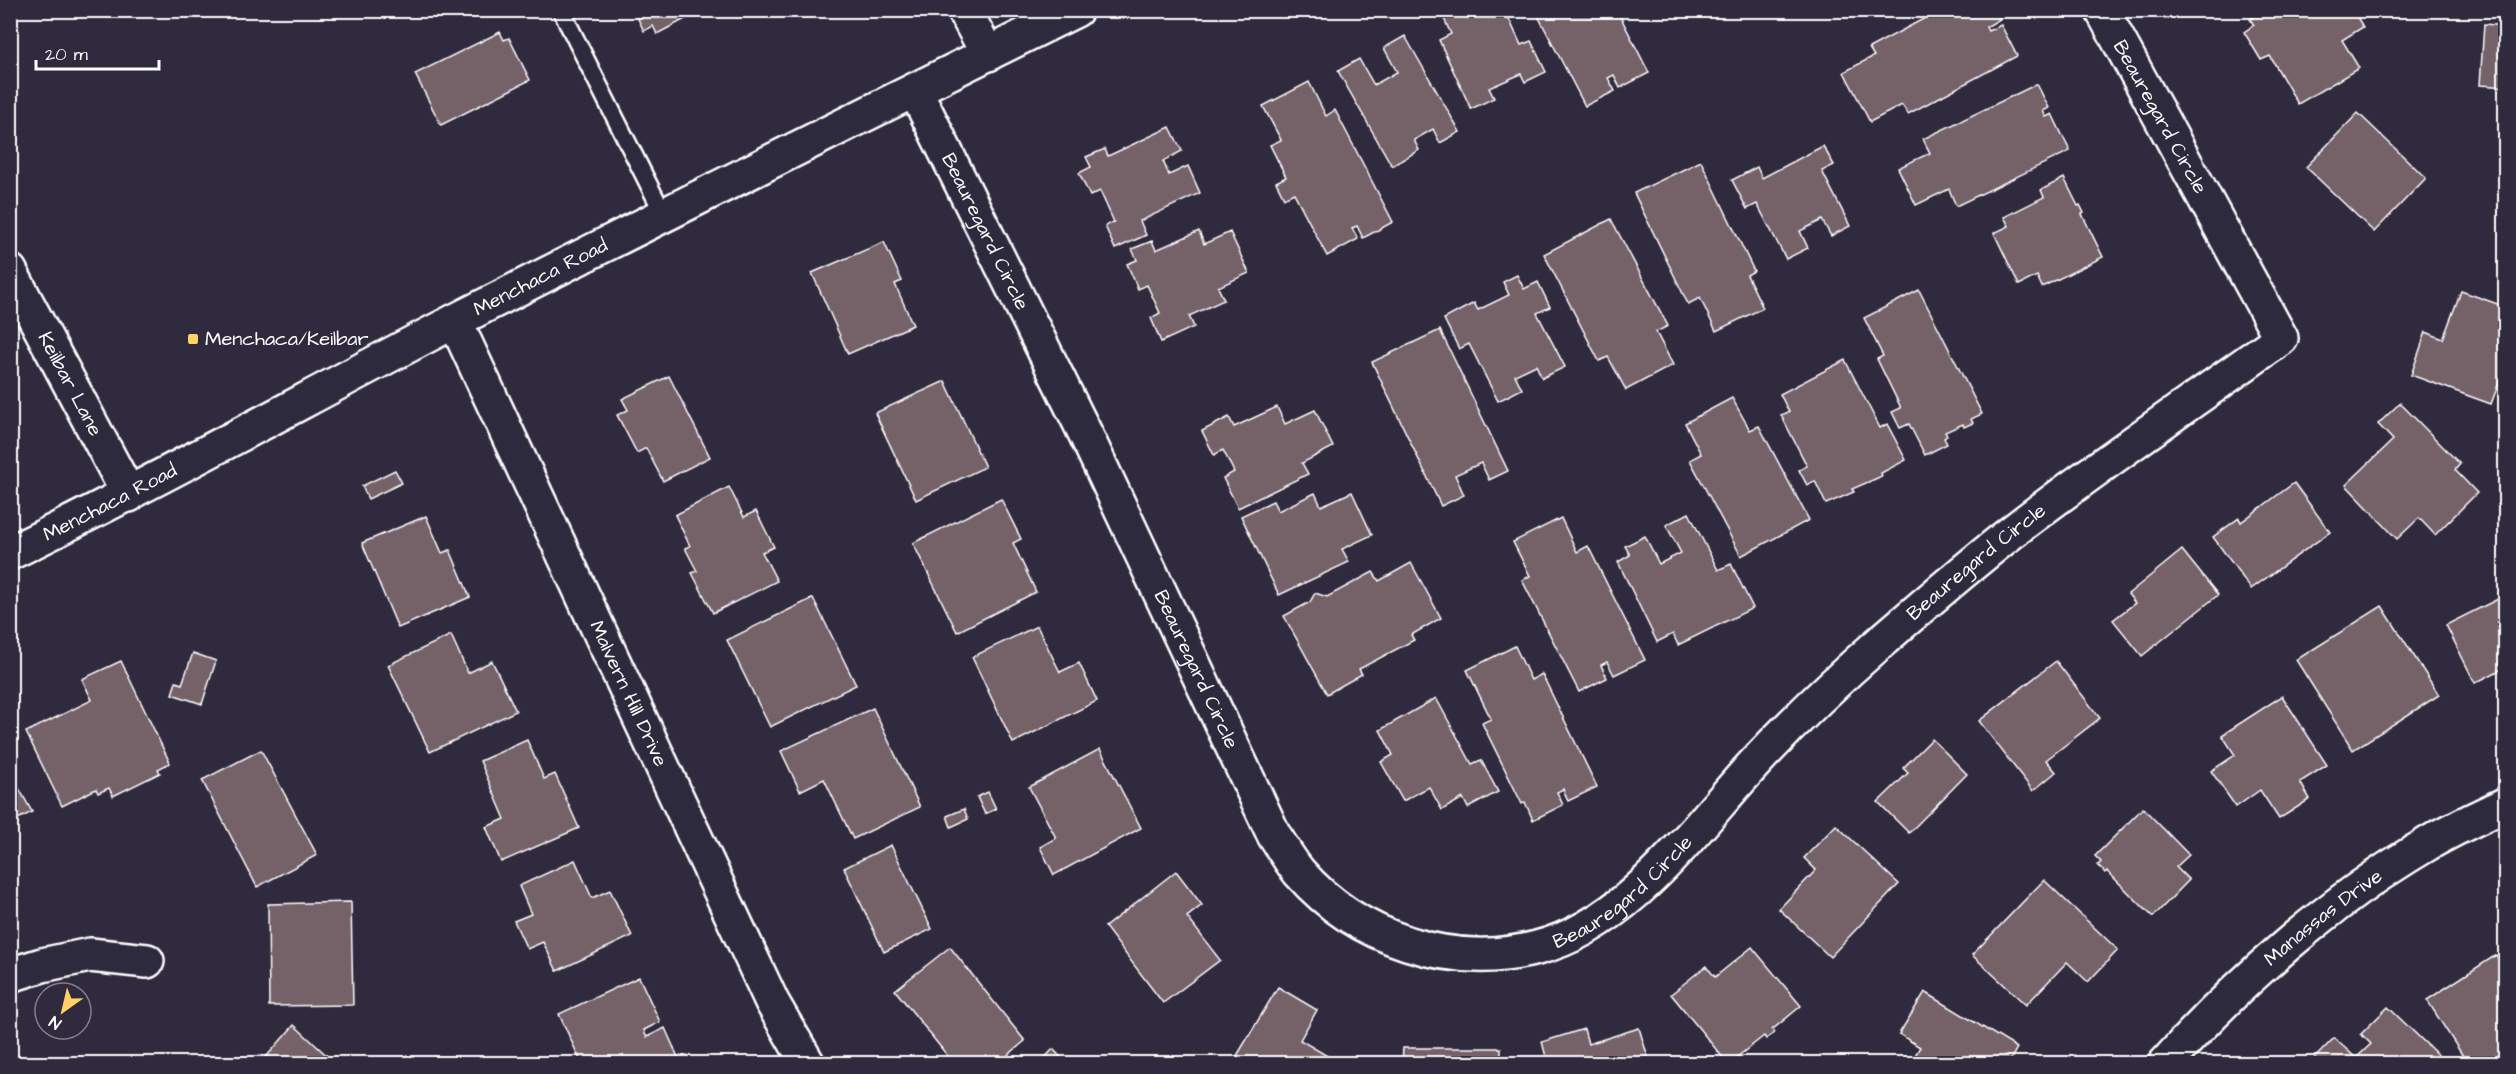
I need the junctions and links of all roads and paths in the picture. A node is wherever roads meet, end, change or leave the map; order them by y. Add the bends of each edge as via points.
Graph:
1 (561, 10) edge
2 (964, 10) edge
3 (1076, 10) edge
4 (2102, 10) edge
5 (988, 54) junction
6 (915, 90) junction
7 (664, 215) junction
8 (10, 271) edge
9 (455, 321) junction
10 (129, 495) junction
11 (10, 554) edge
12 (2505, 804) edge
13 (147, 961) dead end
14 (10, 975) edge
15 (808, 1064) edge
16 (2165, 1064) edge

1 - 7 lane
2 - 5 street
3 - 5 street, Menchaca Road
4 - 6 street, Beauregard Circle via 2281,338 2020,526 1881,641 1805,711 1670,858 1618,907 1586,928 1539,948 1488,956 1444,954 1405,943 1368,926 1331,902 1299,872 1274,834 1090,443
5 - 6 street, Menchaca Road
6 - 7 street, Menchaca Road
7 - 9 street, Menchaca Road
8 - 10 street, Keilbar Lane
9 - 10 street, Menchaca Road
9 - 15 street, Malvern Hill Drive via 772,1002
10 - 11 street, Menchaca Road
12 - 16 street, Manassas Drive via 2425,845 2368,882 2244,983
13 - 14 street via 90,955

